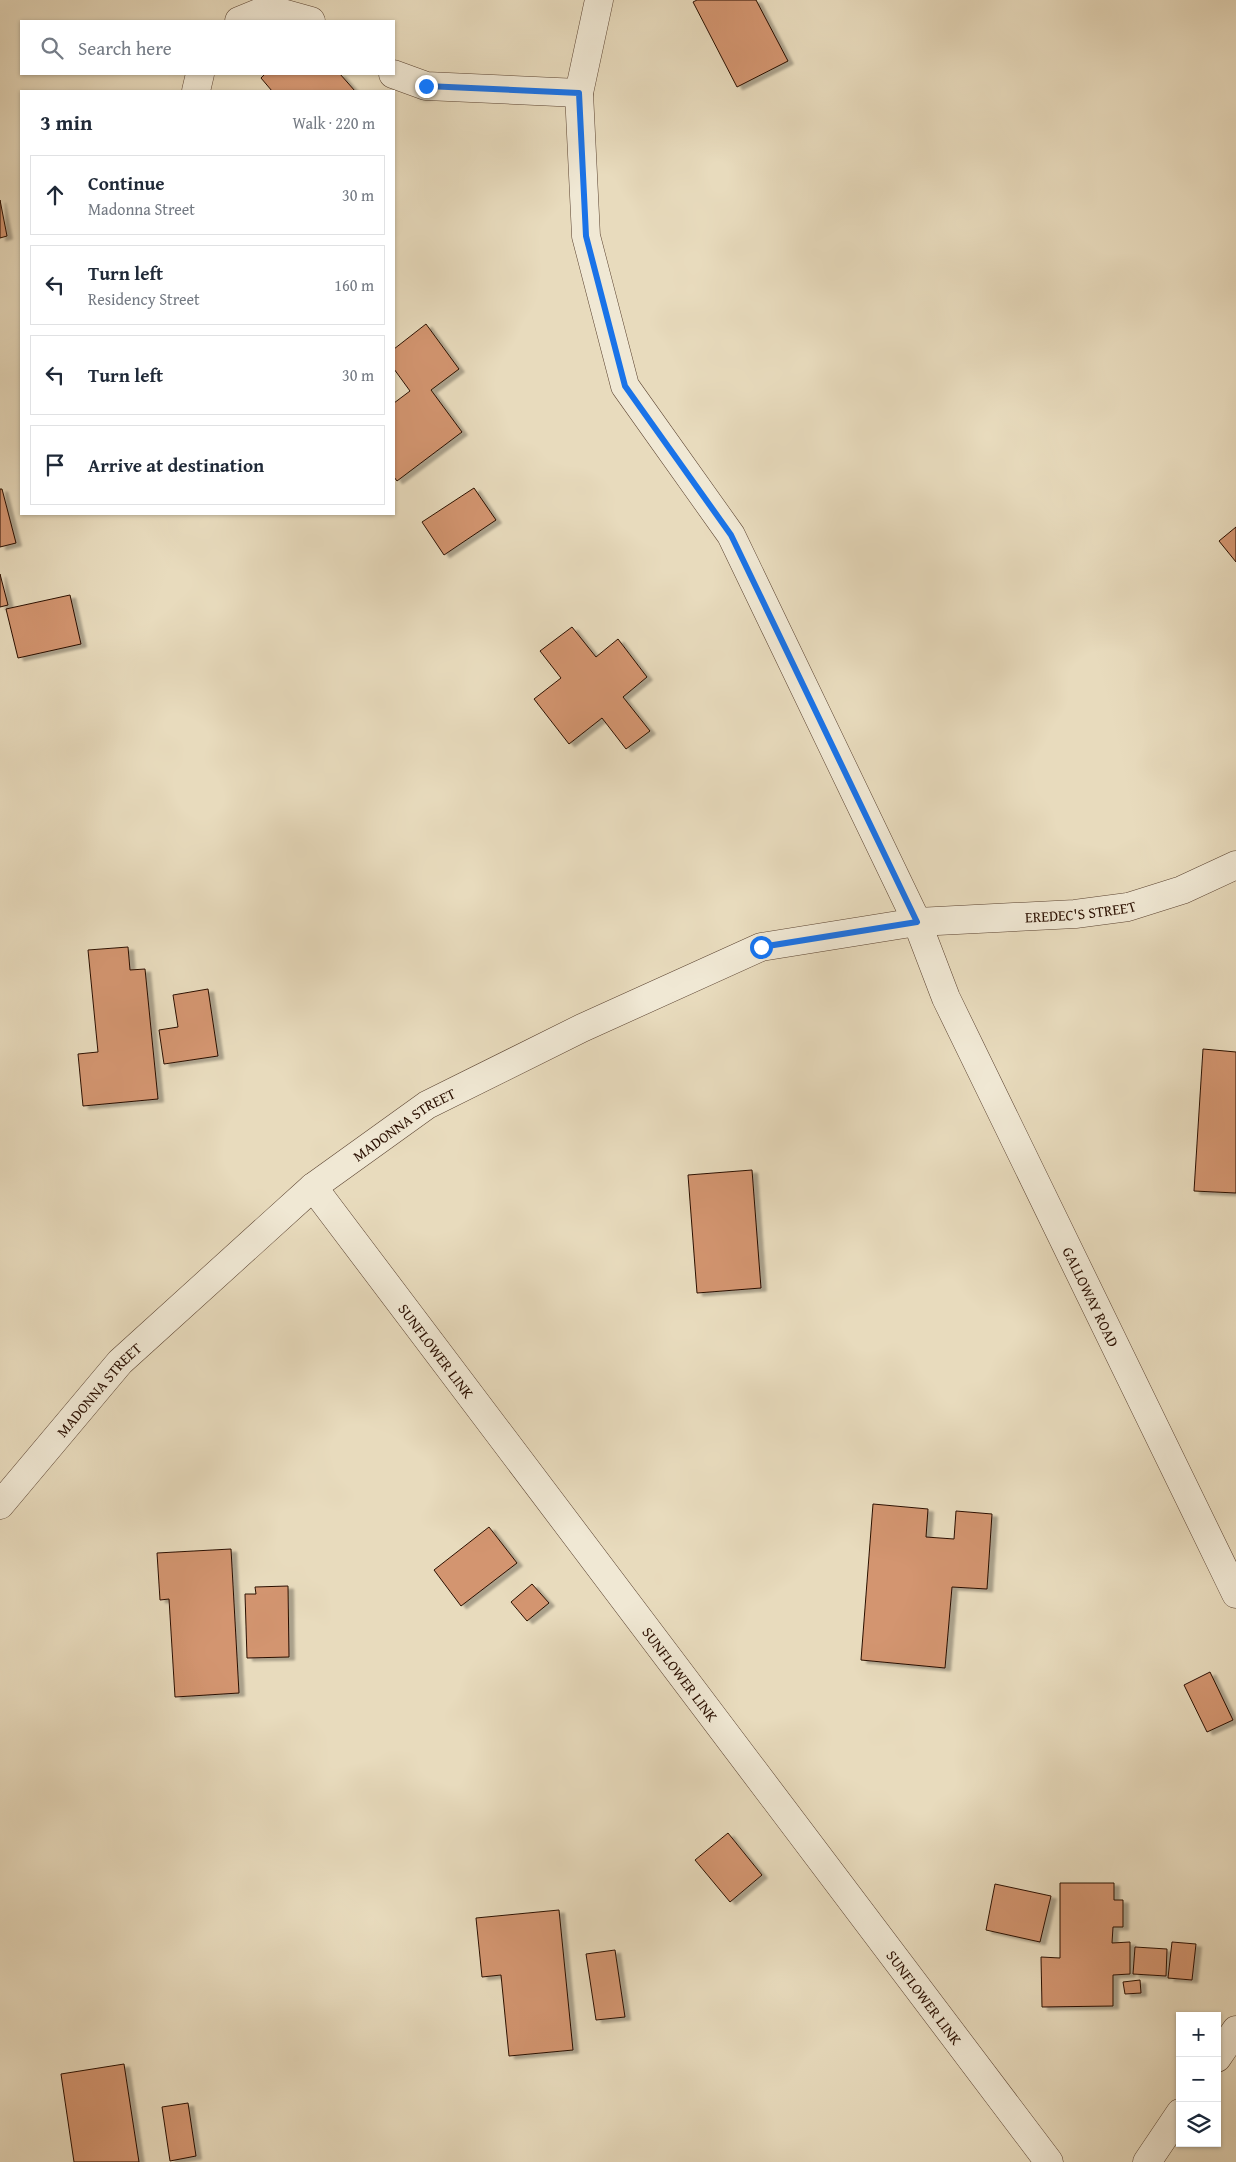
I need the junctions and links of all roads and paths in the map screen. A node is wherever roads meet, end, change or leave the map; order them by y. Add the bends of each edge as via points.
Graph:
1 (599, 0) edge
2 (241, 20) edge
3 (307, 20) edge
4 (200, 75) edge
5 (395, 75) edge
6 (196, 90) edge
7 (579, 93) junction
8 (1236, 865) edge
9 (917, 922) junction
10 (313, 1187) junction
11 (0, 1505) edge
12 (1236, 1594) edge
13 (1236, 2030) edge
14 (1218, 2057) edge
15 (1176, 2119) edge
16 (1049, 2162) edge
17 (1147, 2162) edge

1 - 7 street, GALLOWAY ROAD
2 - 3 street via 268,9
4 - 6 street
5 - 7 street via 426,86
7 - 9 street, GALLOWAY ROAD via 586,236 625,386 731,535
8 - 9 street, EREDEC'S STREET via 1182,890 1128,907 1075,914
9 - 10 street, MADONNA STREET via 761,947 582,1028 427,1105
9 - 12 street, GALLOWAY ROAD via 946,998
10 - 11 street, MADONNA STREET via 120,1362
10 - 16 street, SUNFLOWER LINK
13 - 14 street
15 - 17 street

